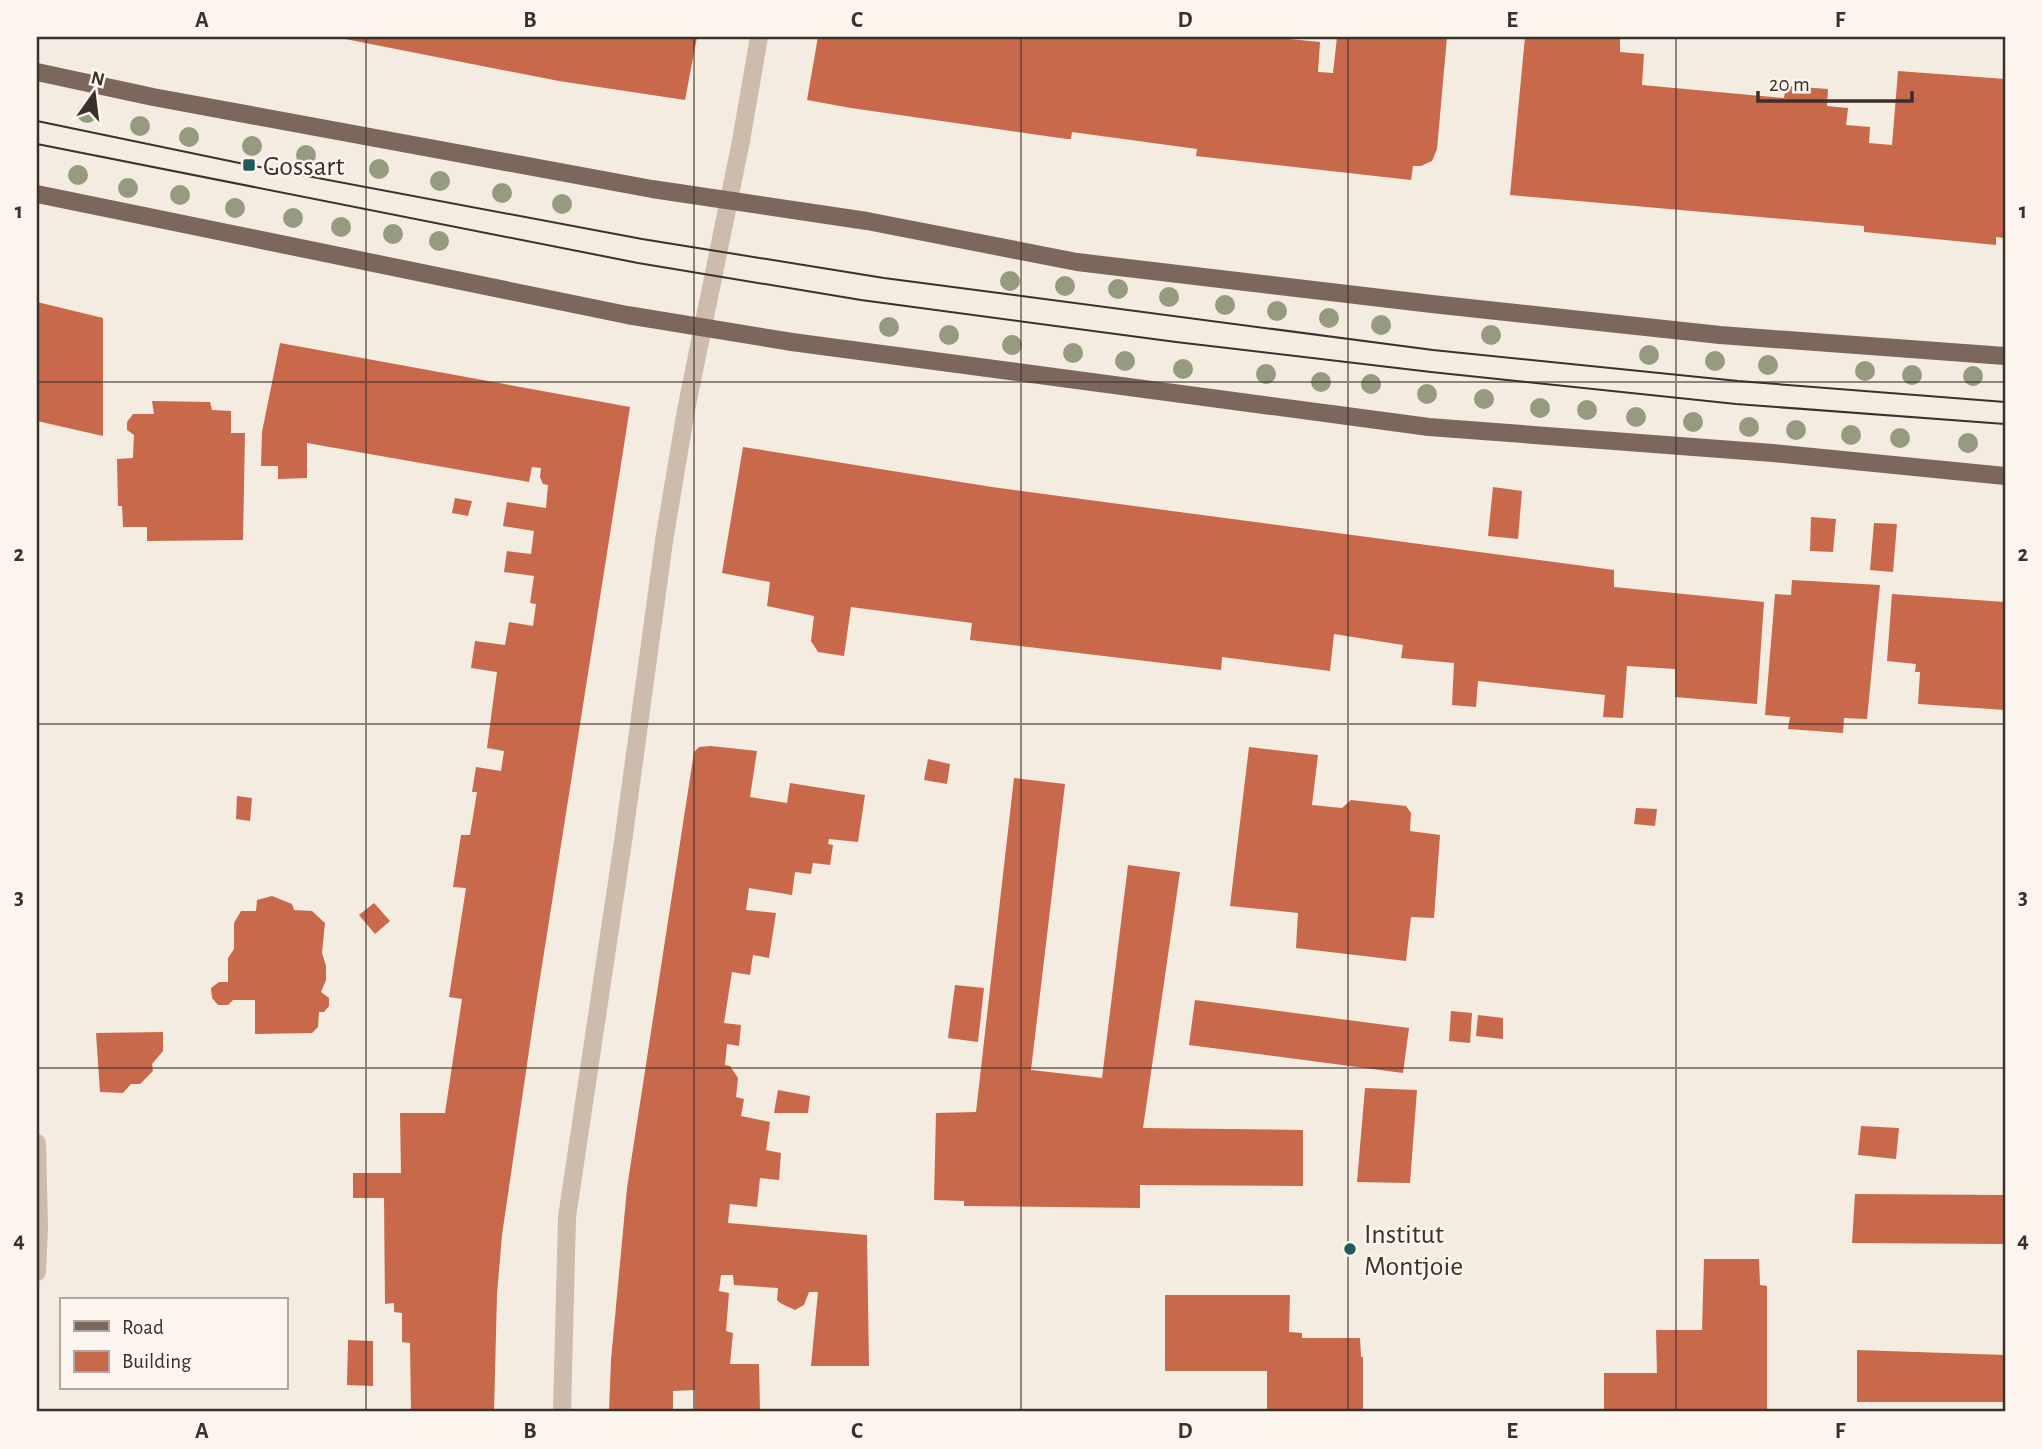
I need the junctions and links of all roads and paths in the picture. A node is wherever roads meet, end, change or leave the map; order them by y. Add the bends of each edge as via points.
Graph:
1 (759, 37) edge
2 (37, 72) edge
3 (37, 194) edge
4 (729, 200) junction
5 (703, 327) junction
6 (2005, 356) edge
7 (2005, 476) edge
8 (37, 1143) edge
9 (37, 1150) edge
10 (38, 1227) edge
11 (37, 1272) edge
12 (562, 1412) edge

1 - 4 street
2 - 4 main road via 194,105
3 - 5 main road
4 - 5 street
4 - 6 main road via 867,221 1077,262 1720,335
5 - 7 main road via 1429,428 1773,453
5 - 12 street via 664,541 566,1217
8 - 9 street
9 - 10 street
10 - 11 street

